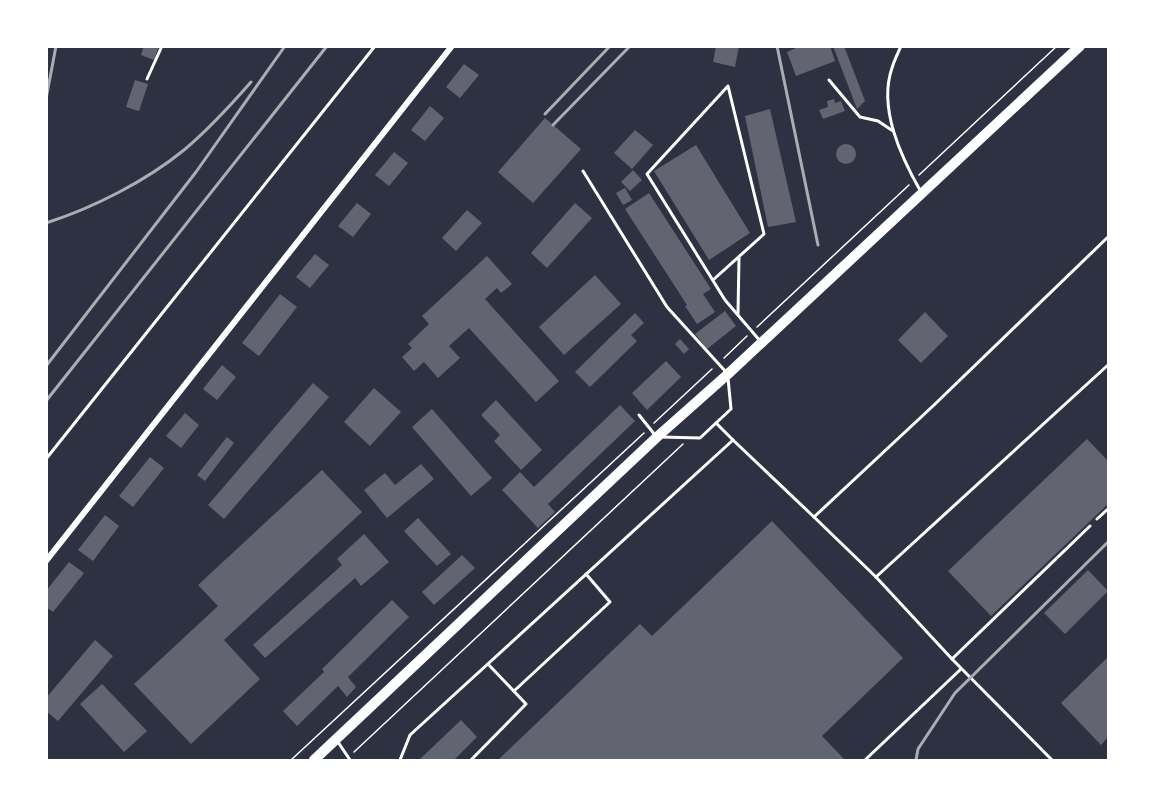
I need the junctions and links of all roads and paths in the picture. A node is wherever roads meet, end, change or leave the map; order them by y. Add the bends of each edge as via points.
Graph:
1 (162, 46) edge
2 (375, 46) edge
3 (452, 46) edge
4 (901, 46) edge
5 (1057, 46) edge
6 (1080, 46) edge
7 (147, 79) dead end
8 (829, 80) dead end
9 (893, 131) junction
10 (583, 171) dead end
11 (914, 180) junction
12 (922, 193) junction
13 (1108, 237) edge
14 (739, 256) junction
15 (712, 280) junction
16 (738, 316) junction
17 (752, 332) junction
18 (762, 343) junction
19 (718, 363) junction
20 (1108, 365) edge
21 (728, 374) junction
22 (639, 416) dead end
23 (716, 423) junction
24 (653, 433) junction
25 (691, 438) junction
26 (733, 440) junction
27 (46, 459) edge
28 (1108, 509) edge
29 (814, 517) junction
30 (1097, 519) dead end
31 (1090, 526) dead end
32 (46, 561) edge
33 (586, 574) junction
34 (876, 577) junction
35 (952, 659) junction
36 (488, 664) junction
37 (961, 669) junction
38 (514, 692) junction
39 (337, 740) junction
40 (350, 759) edge
41 (291, 760) edge
42 (314, 760) edge
43 (400, 760) edge
44 (471, 760) edge
45 (865, 760) edge
46 (1052, 760) edge

1 - 7 lane
2 - 27 lane
3 - 32 street
4 - 9 lane via 889,82
5 - 11 path
6 - 12 main road
8 - 9 lane via 860,117 878,121
9 - 11 lane
10 - 19 lane via 667,307
11 - 12 lane
11 - 17 path
12 - 18 main road
13 - 29 lane
14 - 15 lane
14 - 15 lane via 764,234 728,86 647,174
14 - 16 lane
15 - 16 lane
16 - 17 lane
17 - 18 lane
17 - 19 path
18 - 21 main road
19 - 21 lane
19 - 24 path
20 - 34 lane
21 - 23 lane via 731,410
21 - 24 main road
22 - 24 lane
23 - 25 lane via 700,438
23 - 26 lane
24 - 25 lane
24 - 39 main road
24 - 41 path
25 - 40 path
26 - 29 lane
26 - 33 lane
28 - 30 lane
29 - 34 lane
31 - 35 lane
33 - 36 lane
33 - 38 lane via 610,602
34 - 35 lane
35 - 37 lane
36 - 38 lane
36 - 43 lane via 410,735
37 - 45 lane
37 - 46 lane
38 - 44 lane via 526,705
39 - 40 lane
39 - 42 main road

